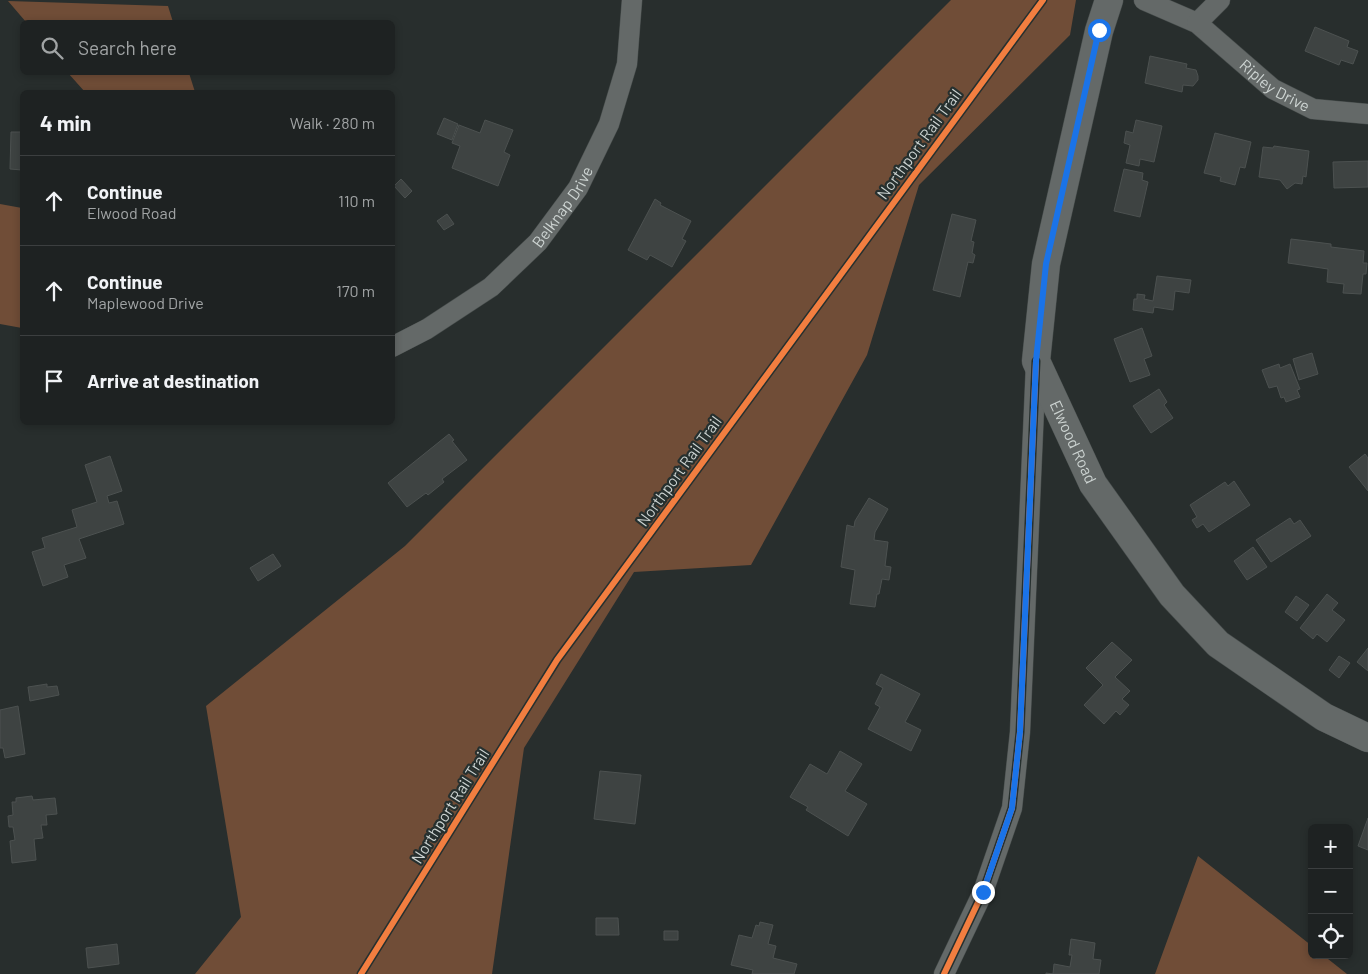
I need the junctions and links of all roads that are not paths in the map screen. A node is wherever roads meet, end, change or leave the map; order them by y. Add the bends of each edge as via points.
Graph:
1 (632, 0) edge
2 (1109, 0) edge
3 (1144, 0) edge
4 (1220, 0) edge
5 (1197, 23) junction
6 (1368, 114) edge
7 (395, 345) edge
8 (1036, 361) junction
9 (1368, 738) edge
10 (944, 974) edge

1 - 7 street, Belknap Drive via 627,64 610,124 578,188 538,242 491,287 427,329
2 - 8 main road via 1099,30 1046,264
3 - 5 street, Ripley Drive
4 - 5 street
5 - 6 street, Ripley Drive via 1273,89 1314,109
8 - 9 main road, Elwood Road via 1092,484 1172,595 1218,644 1324,717
8 - 10 street via 1020,732 1012,808 983,892

